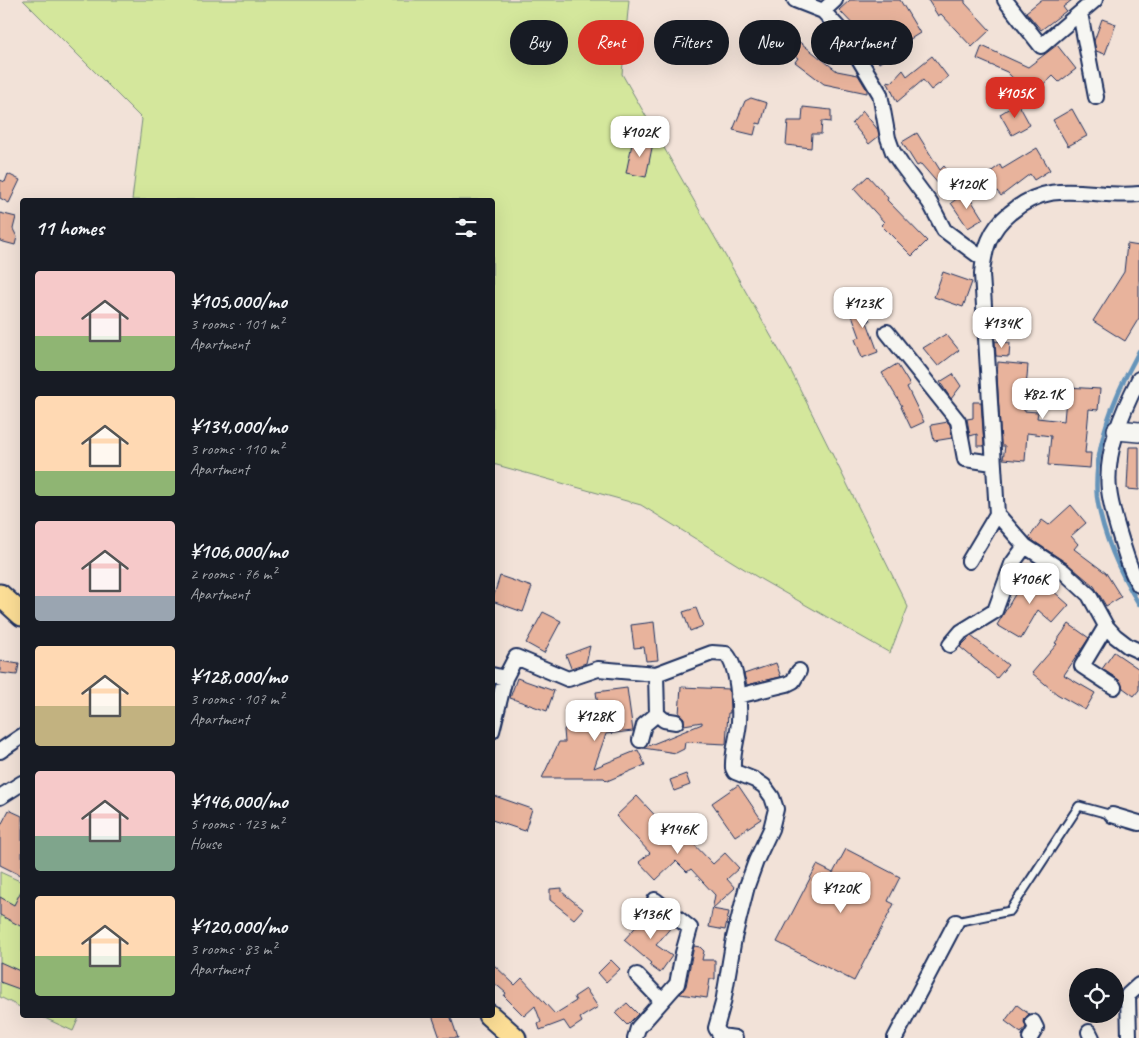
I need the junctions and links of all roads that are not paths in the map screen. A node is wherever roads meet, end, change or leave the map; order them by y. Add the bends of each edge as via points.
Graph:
1 (795, 0) edge
2 (835, 0) edge
3 (1005, 0) edge
4 (1095, 0) edge
5 (823, 11) junction
6 (1080, 13) junction
7 (1096, 97) dead end
8 (1139, 194) edge
9 (983, 259) junction
10 (887, 332) dead end
11 (1139, 379) edge
12 (1117, 430) junction
13 (1139, 432) edge
14 (993, 463) junction
15 (997, 514) junction
16 (1025, 546) junction
17 (969, 561) dead end
18 (1139, 585) edge
19 (0, 595) edge
20 (20, 613) edge
21 (1106, 626) junction
22 (950, 645) dead end
23 (1139, 651) edge
24 (799, 671) dead end
25 (656, 674) junction
26 (499, 677) edge
27 (1114, 687) dead end
28 (738, 696) junction
29 (495, 708) edge
30 (657, 714) junction
31 (676, 722) dead end
32 (20, 737) edge
33 (640, 740) dead end
34 (0, 751) edge
35 (20, 784) edge
36 (0, 797) edge
37 (1112, 815) joint
38 (1139, 823) edge
39 (655, 900) dead end
40 (956, 922) joint
41 (637, 975) dead end
42 (1139, 985) edge
43 (662, 1001) junction
44 (492, 1018) edge
45 (1033, 1022) dead end
46 (509, 1037) edge
47 (635, 1038) edge
48 (735, 1038) edge
49 (894, 1038) edge
50 (1030, 1038) edge
51 (1129, 1038) edge

1 - 5 street
2 - 5 street
3 - 6 street via 1041,46
4 - 6 street
5 - 9 street via 844,34 876,85 893,152 930,203 944,230
6 - 7 street
8 - 9 street via 1050,192 1033,197 1002,219 988,239
9 - 14 street
10 - 14 street via 958,422 965,459
11 - 12 street
12 - 13 street
12 - 18 street via 1111,453 1109,489 1126,557
14 - 15 street
15 - 16 street
15 - 17 street
16 - 21 street via 1063,571 1089,595
16 - 22 street via 1012,564 995,611 961,632
19 - 20 main road
21 - 23 street via 1123,643
21 - 27 street via 1082,666
24 - 28 street via 788,684
25 - 26 street via 598,669 568,679 516,658
25 - 28 street via 712,653 726,654 733,668
25 - 30 street
26 - 29 street
28 - 48 street via 739,722 733,768 764,786 776,809 749,880 716,1028 721,1036
30 - 31 street via 664,720
30 - 33 street via 644,725
32 - 34 street
35 - 36 street
37 - 38 street
37 - 40 lane via 1079,806 1010,911
39 - 43 street via 690,928 677,984
40 - 49 street
41 - 43 street
42 - 51 street via 1128,995
43 - 47 street via 638,1028
44 - 46 main road
45 - 50 street via 1036,1028

